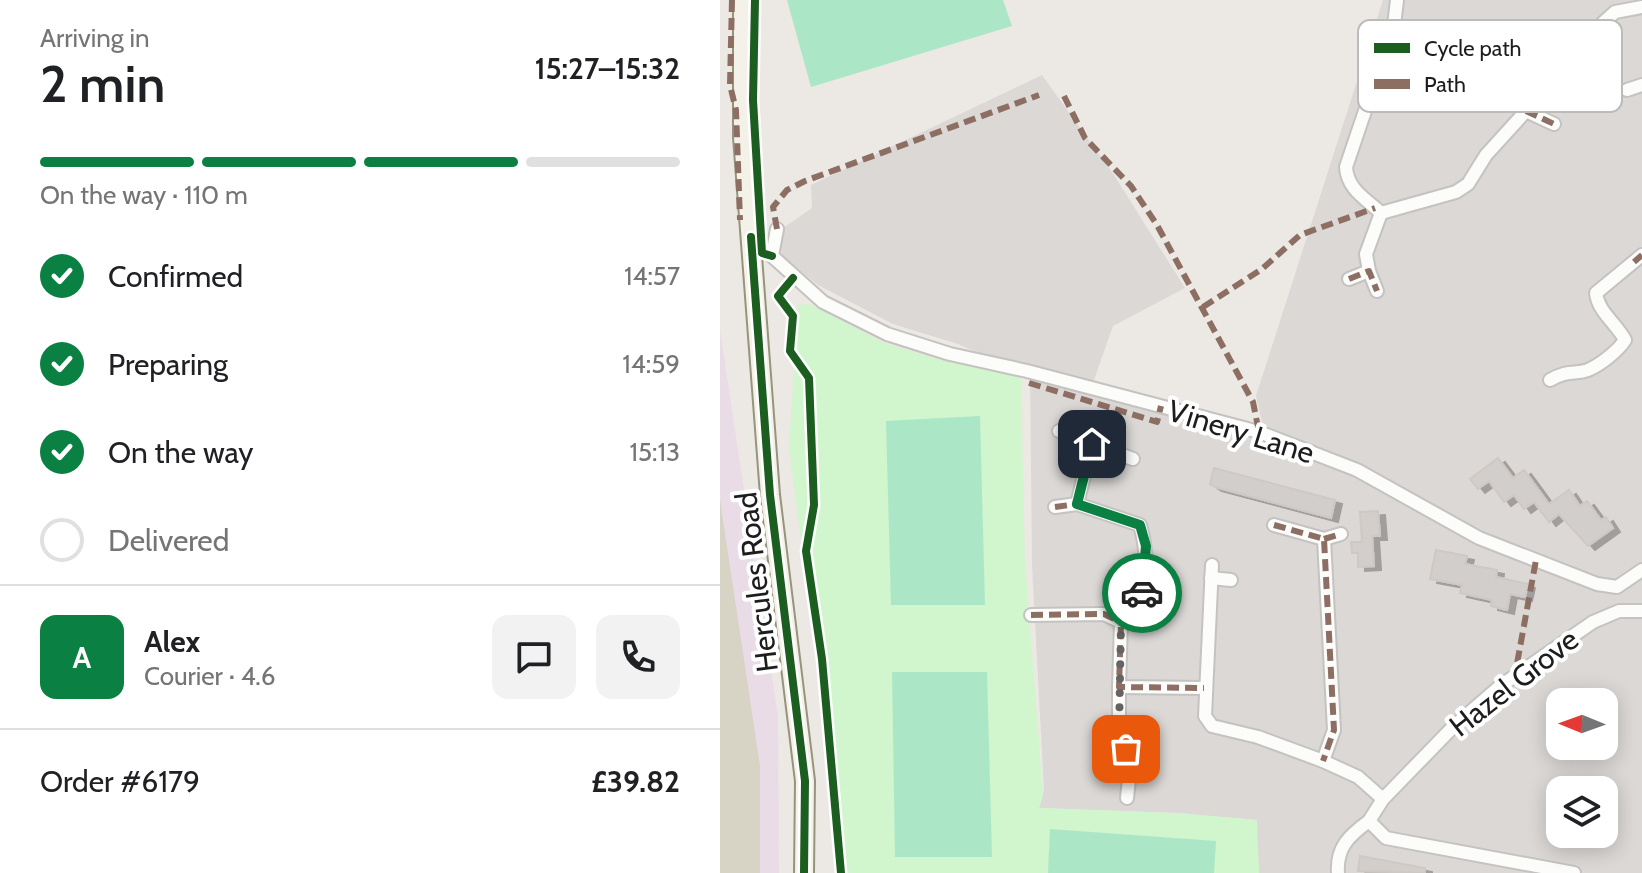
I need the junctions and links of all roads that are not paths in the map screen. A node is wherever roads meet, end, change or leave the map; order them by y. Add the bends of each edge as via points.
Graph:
1 (743, 0) edge
2 (1397, 0) edge
3 (1642, 7) edge
4 (1395, 20) edge
5 (1606, 20) edge
6 (1642, 85) edge
7 (1627, 90) dead end
8 (1365, 112) edge
9 (1525, 112) edge
10 (1528, 112) edge
11 (1554, 124) dead end
12 (1381, 213) junction
13 (777, 229) dead end
14 (1638, 259) edge
15 (1369, 271) junction
16 (1349, 279) dead end
17 (1377, 291) dead end
18 (1550, 380) dead end
19 (1059, 431) dead end
20 (1092, 444) junction
21 (1133, 459) dead end
22 (1077, 504) junction
23 (1055, 507) dead end
24 (1274, 525) dead end
25 (1341, 534) dead end
26 (1324, 539) junction
27 (1212, 565) dead end
28 (1642, 570) edge
29 (1211, 578) junction
30 (1231, 580) dead end
31 (1642, 611) edge
32 (1031, 615) dead end
33 (1121, 622) junction
34 (1119, 687) junction
35 (1204, 688) junction
36 (1323, 761) junction
37 (1127, 798) dead end
38 (1383, 799) junction
39 (1369, 821) junction
40 (804, 873) edge
41 (1338, 873) edge
42 (1574, 873) edge

1 - 40 street, Hercules Road via 745,166 770,495 805,781
2 - 4 street
3 - 5 street via 1615,12
6 - 7 street
8 - 12 street via 1346,167 1352,188
9 - 12 street via 1468,184
10 - 11 street
12 - 15 street via 1366,254
13 - 28 street, Vinery Lane via 772,256 793,278 823,302 887,334 1259,432 1357,470 1479,538 1597,584 1617,587
14 - 18 street via 1596,293 1625,340 1621,347 1588,370 1565,371
15 - 16 street
15 - 17 street
19 - 20 street
20 - 21 street
20 - 22 street
22 - 23 street
22 - 33 street via 1140,525 1146,546 1142,595
24 - 26 street
25 - 26 street
26 - 36 street via 1334,730
27 - 29 street
29 - 30 street
29 - 35 street
31 - 38 street, Hazel Grove via 1619,611 1593,622 1499,687
32 - 33 street via 1104,614
33 - 34 street
34 - 35 street
34 - 37 street via 1119,734 1131,761
35 - 36 street via 1205,716 1212,726
36 - 38 street via 1358,777
38 - 39 street, Hazel Grove
39 - 41 street, Hazel Grove via 1340,848
39 - 42 street via 1386,838

